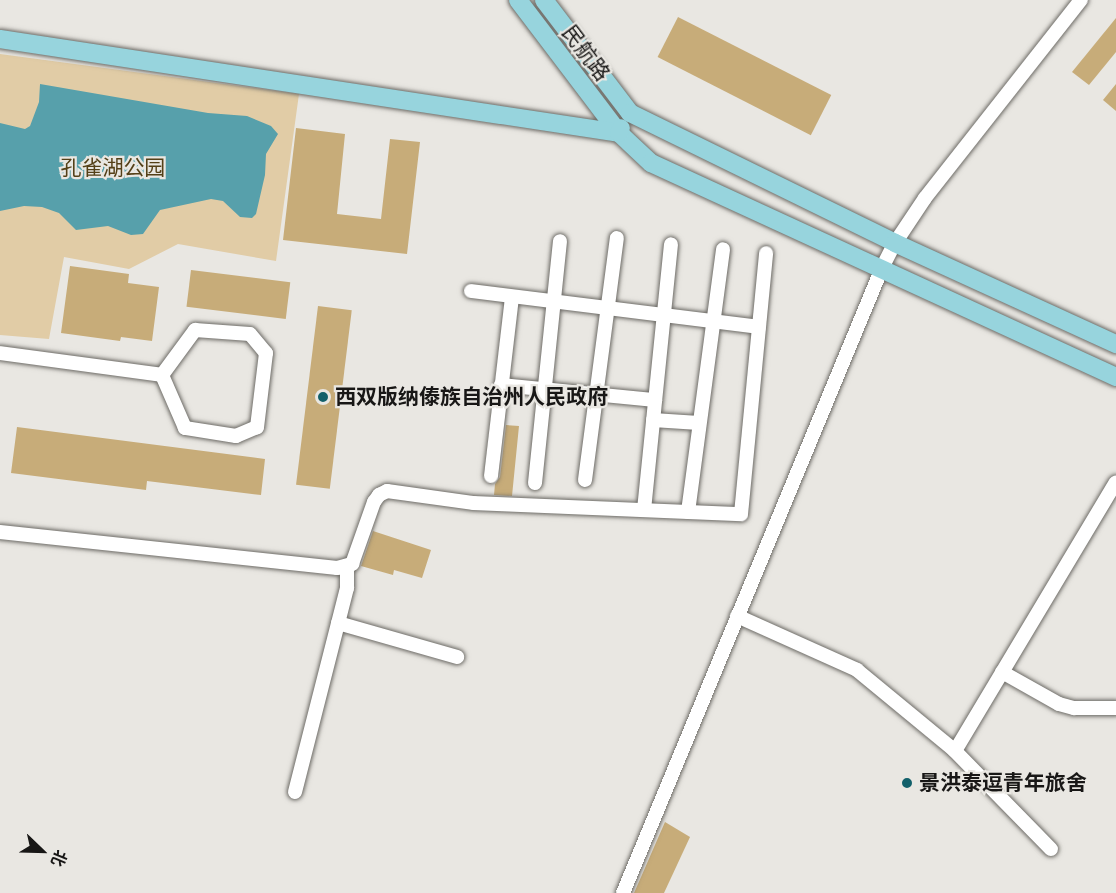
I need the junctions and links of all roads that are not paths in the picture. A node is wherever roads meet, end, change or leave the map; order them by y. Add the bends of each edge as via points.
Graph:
1 (518, 0) edge
2 (544, 0) edge
3 (1081, 0) edge
4 (0, 39) edge
5 (630, 113) junction
6 (619, 133) junction
7 (617, 238) dead end
8 (560, 240) dead end
9 (895, 243) junction
10 (671, 244) dead end
11 (723, 249) dead end
12 (766, 253) dead end
13 (882, 268) junction
14 (471, 291) dead end
15 (512, 297) junction
16 (554, 302) junction
17 (608, 308) junction
18 (664, 315) junction
19 (712, 321) junction
20 (759, 327) junction
21 (1116, 344) edge
22 (0, 353) edge
23 (162, 375) junction
24 (1116, 377) edge
25 (501, 385) junction
26 (544, 389) junction
27 (596, 394) junction
28 (656, 400) junction
29 (653, 420) junction
30 (699, 423) junction
31 (491, 476) dead end
32 (585, 480) dead end
33 (1116, 482) edge
34 (535, 483) dead end
35 (644, 510) junction
36 (688, 512) junction
37 (0, 532) edge
38 (347, 566) junction
39 (737, 616) junction
40 (338, 623) junction
41 (457, 657) dead end
42 (1002, 672) junction
43 (1116, 708) edge
44 (955, 752) junction
45 (295, 792) dead end
46 (1051, 849) dead end
47 (623, 893) edge

1 - 6 main road, 民航路
2 - 5 main road, 民航路
3 - 9 street via 924,198
4 - 6 main road
5 - 6 main road
5 - 9 main road
6 - 13 main road, 民航路 via 651,163
7 - 17 street
8 - 16 street
9 - 13 street
9 - 21 main road
10 - 18 street
11 - 19 street
12 - 20 street
13 - 24 main road, 民航路
13 - 39 street
14 - 15 street
15 - 16 street
15 - 25 street
16 - 17 street
16 - 26 street
17 - 18 street
17 - 27 street
18 - 19 street
18 - 28 street
19 - 20 street
19 - 30 street
20 - 36 street via 741,514
22 - 23 street
23 - 23 street via 195,330 250,334 266,352 257,427 236,436 185,428
25 - 26 street
25 - 31 street
26 - 27 street
26 - 34 street
27 - 28 street
27 - 32 street
28 - 29 street
29 - 30 street
29 - 35 street
30 - 36 street
33 - 42 street
35 - 36 street
35 - 38 street via 474,503 387,491 374,502 357,556
37 - 38 street
38 - 40 street via 347,588
39 - 44 street via 857,670
39 - 47 street
40 - 41 street
40 - 45 street
42 - 43 street via 1059,704
42 - 44 street
44 - 46 street

